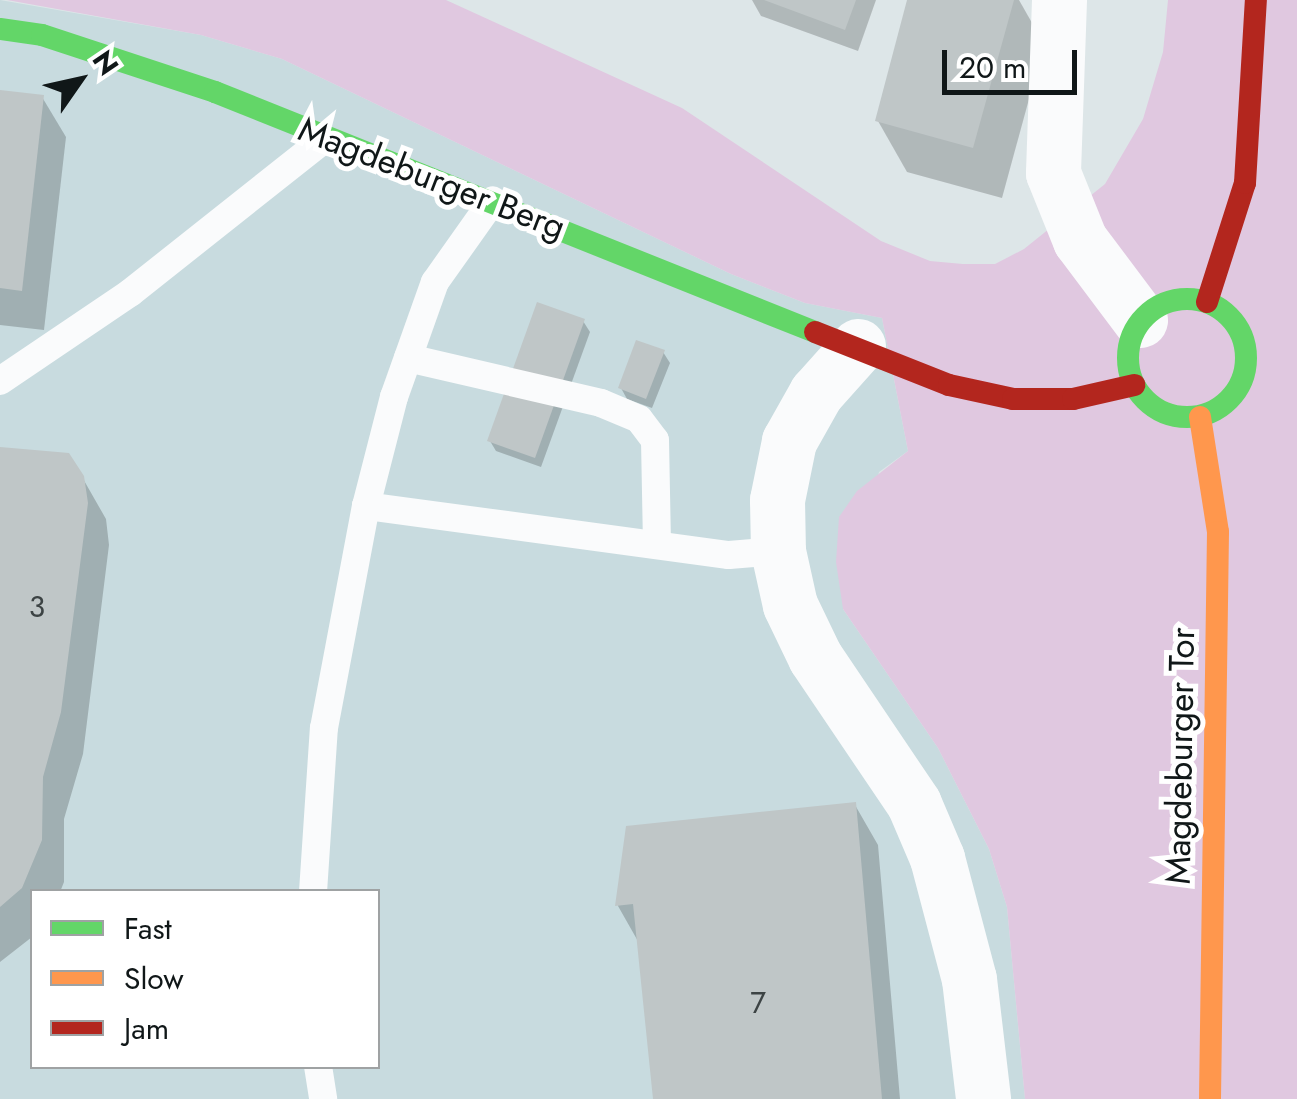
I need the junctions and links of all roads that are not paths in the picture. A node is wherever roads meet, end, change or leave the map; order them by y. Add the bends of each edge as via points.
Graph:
1 (1060, 0) edge
2 (1256, 0) edge
3 (0, 28) edge
4 (324, 139) junction
5 (493, 200) junction
6 (1207, 302) junction
7 (1140, 320) junction
8 (858, 346) junction
9 (408, 358) junction
10 (0, 382) edge
11 (1134, 385) junction
12 (1200, 417) junction
13 (366, 506) junction
14 (658, 544) junction
15 (778, 550) junction
16 (314, 889) edge
17 (318, 1069) edge
18 (322, 1099) edge
19 (982, 1099) edge
20 (1210, 1099) edge

1 - 7 street via 1053,173 1080,240
2 - 6 main road via 1245,183
3 - 4 main road, Magdeburger Berg via 151,68
4 - 5 main road, Magdeburger Berg
4 - 10 lane via 130,293
5 - 8 main road, Magdeburger Berg
5 - 9 lane via 435,282
6 - 7 main road via 1171,300
6 - 12 main road via 1237,325 1247,362 1232,398
7 - 11 main road via 1128,352
8 - 11 main road, Magdeburger Berg via 949,385 1013,398 1108,396
8 - 15 street via 816,393 789,441 776,500
9 - 13 lane
9 - 14 lane via 601,403 639,419 655,440
11 - 12 main road via 1161,412
12 - 20 main road, Magdeburger Tor via 1218,532
13 - 14 lane
13 - 16 lane via 324,728
14 - 15 lane via 729,556
15 - 19 street via 790,605 815,657 914,804 937,858 969,979
17 - 18 lane

